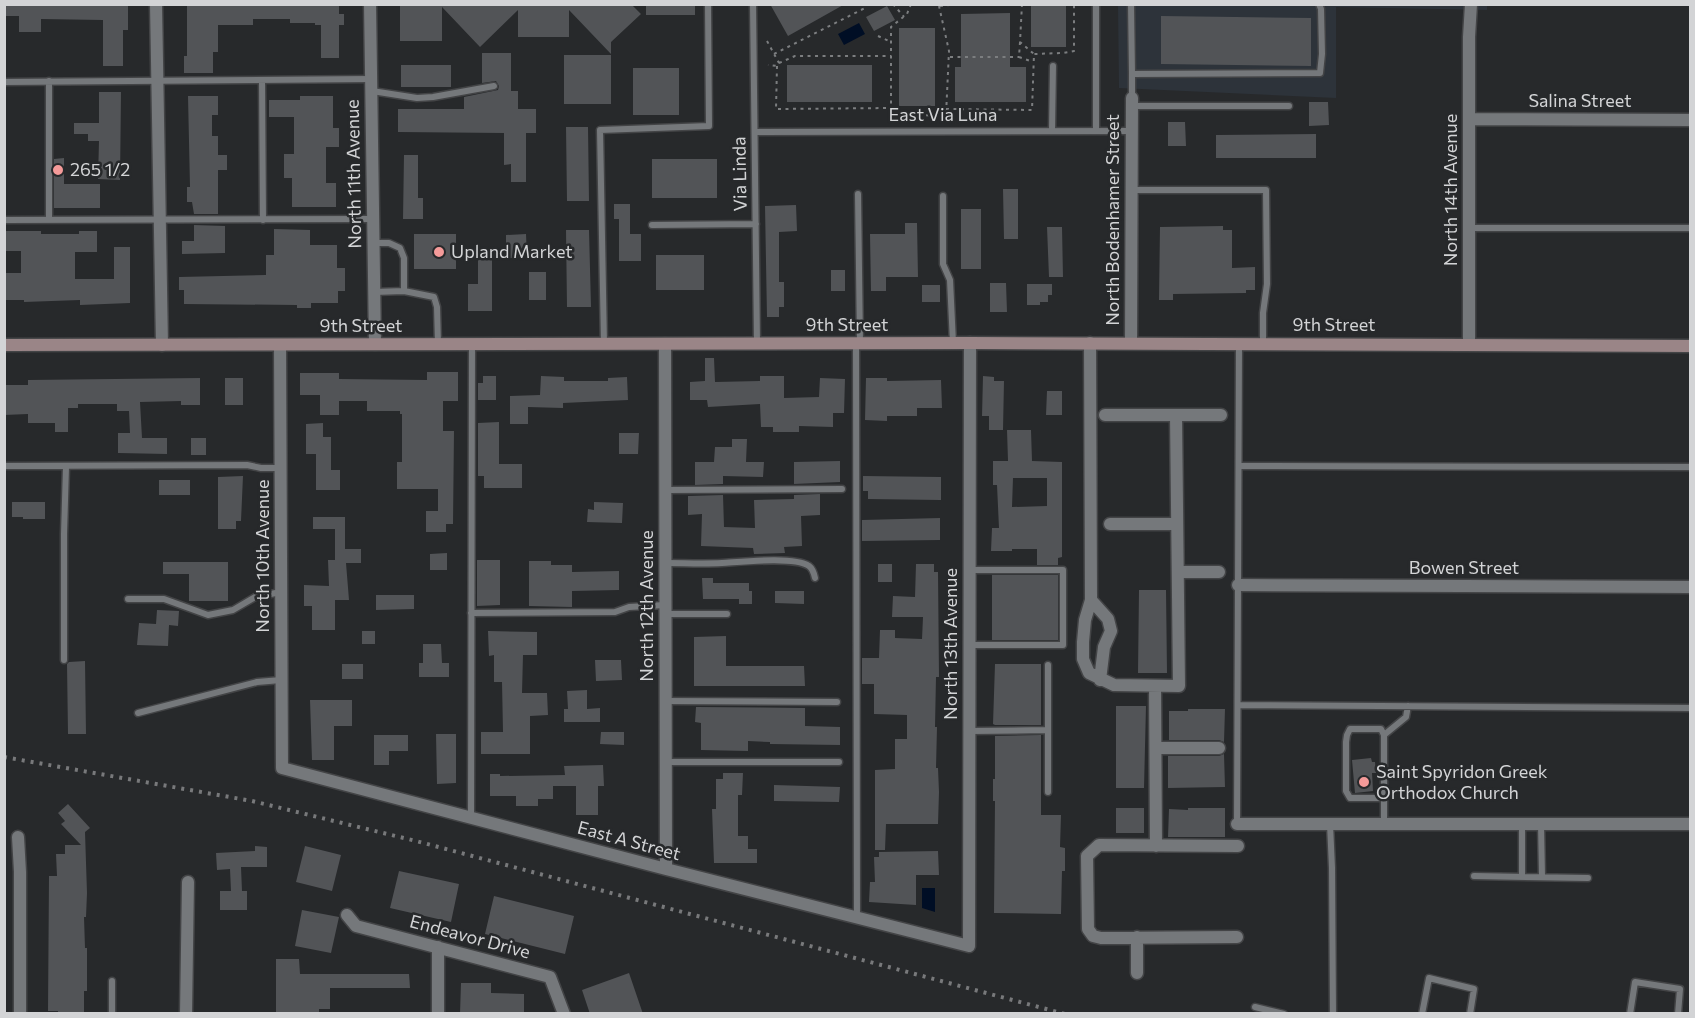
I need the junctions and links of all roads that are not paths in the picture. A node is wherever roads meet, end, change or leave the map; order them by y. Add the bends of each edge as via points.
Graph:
1 (156, 4) edge
2 (370, 4) edge
3 (708, 4) edge
4 (753, 4) edge
5 (1096, 4) edge
6 (1131, 4) edge
7 (1319, 4) edge
8 (1471, 4) edge
9 (1053, 66) dead end
10 (1132, 74) junction
11 (262, 80) junction
12 (49, 81) junction
13 (158, 81) junction
14 (4, 82) edge
15 (371, 85) junction
16 (494, 86) dead end
17 (1132, 102) junction
18 (1289, 106) dead end
19 (1469, 119) junction
20 (1690, 120) edge
21 (1053, 130) junction
22 (1096, 130) junction
23 (1132, 131) junction
24 (755, 132) junction
25 (1131, 190) junction
26 (858, 195) dead end
27 (943, 196) dead end
28 (373, 219) junction
29 (4, 220) edge
30 (49, 220) junction
31 (160, 220) junction
32 (263, 220) junction
33 (756, 224) junction
34 (652, 225) dead end
35 (1469, 228) junction
36 (1690, 228) edge
37 (373, 243) junction
38 (404, 291) junction
39 (374, 292) junction
40 (757, 343) junction
41 (858, 343) junction
42 (953, 343) junction
43 (970, 343) junction
44 (1090, 343) junction
45 (1131, 343) junction
46 (1239, 343) junction
47 (1263, 343) junction
48 (375, 344) junction
49 (438, 344) junction
50 (472, 344) junction
51 (604, 344) junction
52 (665, 344) junction
53 (1469, 344) junction
54 (4, 345) edge
55 (162, 345) junction
56 (280, 345) junction
57 (1690, 346) edge
58 (1105, 415) dead end
59 (1176, 415) junction
60 (1221, 415) dead end
61 (1239, 465) junction
62 (4, 466) edge
63 (66, 467) junction
64 (1690, 467) edge
65 (281, 468) junction
66 (842, 489) dead end
67 (665, 490) junction
68 (1110, 524) dead end
69 (1178, 524) junction
70 (665, 563) junction
71 (969, 570) junction
72 (1178, 572) junction
73 (1219, 573) dead end
74 (814, 578) dead end
75 (1238, 585) junction
76 (1690, 587) edge
77 (281, 592) junction
78 (128, 599) dead end
79 (1091, 600) junction
80 (665, 610) junction
81 (471, 613) junction
82 (727, 614) dead end
83 (1083, 642) junction
84 (969, 645) junction
85 (1104, 647) junction
86 (64, 660) dead end
87 (1048, 665) dead end
88 (281, 680) junction
89 (1100, 680) junction
90 (1155, 686) junction
91 (665, 701) junction
92 (837, 702) dead end
93 (1238, 705) junction
94 (1408, 706) junction
95 (1690, 708) edge
96 (138, 713) dead end
97 (1047, 730) junction
98 (969, 731) junction
99 (1384, 735) junction
100 (1156, 748) junction
101 (1219, 748) dead end
102 (666, 762) junction
103 (839, 762) dead end
104 (282, 768) joint
105 (1048, 792) dead end
106 (1383, 798) junction
107 (471, 818) junction
108 (1237, 824) joint
109 (1330, 824) junction
110 (1384, 824) junction
111 (1522, 824) junction
112 (1541, 824) junction
113 (1690, 824) edge
114 (18, 837) dead end
115 (1156, 846) junction
116 (1238, 846) dead end
117 (666, 869) junction
118 (1474, 876) dead end
119 (1522, 876) junction
120 (1542, 876) junction
121 (1588, 878) dead end
122 (188, 882) dead end
123 (347, 915) dead end
124 (857, 918) junction
125 (1237, 937) dead end
126 (1137, 938) junction
127 (969, 946) joint
128 (438, 947) junction
129 (1137, 973) dead end
130 (112, 981) dead end
131 (1255, 1007) dead end
132 (21, 1014) edge
133 (112, 1014) edge
134 (186, 1014) edge
135 (438, 1014) edge
136 (564, 1014) edge
137 (1284, 1014) edge
138 (1333, 1014) edge
139 (1422, 1014) edge
140 (1470, 1014) edge
141 (1630, 1014) edge
142 (1678, 1014) edge

1 - 13 street
2 - 15 street, North 11th Avenue
3 - 51 lane via 709,126 600,130
4 - 24 lane, Via Linda
5 - 22 lane
6 - 10 lane
7 - 10 lane via 1320,73
8 - 19 street, North 14th Avenue
9 - 21 lane
10 - 17 lane
11 - 13 lane
11 - 15 lane
11 - 32 lane
12 - 13 lane
12 - 14 lane
12 - 30 lane
13 - 31 street
15 - 16 lane via 417,98
15 - 28 street, North 11th Avenue
17 - 18 lane
17 - 23 street, North Bodenhamer Street
19 - 20 street, Salina Street
19 - 35 street, North 14th Avenue
21 - 22 lane, East Via Luna
21 - 24 lane, East Via Luna
22 - 23 lane, East Via Luna
23 - 25 street, North Bodenhamer Street
24 - 33 lane, Via Linda
25 - 45 street, North Bodenhamer Street
25 - 47 lane via 1266,190
26 - 41 lane
27 - 42 lane via 943,264 950,280
28 - 32 lane
28 - 37 street, North 11th Avenue
29 - 30 lane
30 - 31 lane
31 - 32 lane
31 - 55 street
33 - 34 lane
33 - 40 lane, Via Linda
35 - 36 lane
35 - 53 street, North 14th Avenue
37 - 38 lane via 400,248 404,258
37 - 39 street, North 11th Avenue
38 - 39 lane
38 - 49 lane via 434,297
39 - 48 street, North 11th Avenue
40 - 41 street, 9th Street
40 - 52 street, 9th Street
41 - 42 street, 9th Street
41 - 124 lane
42 - 43 street, 9th Street
43 - 44 street, 9th Street
43 - 71 street, North 13th Avenue
44 - 45 street, 9th Street
44 - 79 street
45 - 46 street, 9th Street
46 - 47 street, 9th Street
46 - 61 lane
47 - 53 street, 9th Street
48 - 49 street, 9th Street
48 - 56 street, 9th Street
49 - 50 street, 9th Street
50 - 51 street, 9th Street
50 - 81 lane
51 - 52 street, 9th Street
52 - 67 street, North 12th Avenue
53 - 57 street, 9th Street
54 - 55 street, 9th Street
55 - 56 street, 9th Street
56 - 65 street, North 10th Avenue
58 - 59 street
59 - 60 street
59 - 69 street
61 - 64 lane
61 - 75 lane
62 - 63 lane
63 - 65 lane
63 - 86 lane
65 - 77 street, North 10th Avenue
66 - 67 lane
67 - 70 street, North 12th Avenue
68 - 69 street
69 - 72 street
70 - 74 lane via 794,562 807,565
70 - 80 street, North 12th Avenue
71 - 84 street, North 13th Avenue
71 - 84 lane via 1063,570 1064,645
72 - 73 street
72 - 90 street via 1179,686
75 - 76 street, Bowen Street
75 - 93 lane
77 - 78 lane via 255,597 233,610 208,615 164,599
77 - 88 street, North 10th Avenue
79 - 83 street
79 - 85 street via 1108,619 1111,631
80 - 81 lane via 629,607 615,612
80 - 82 lane
80 - 91 street, North 12th Avenue
81 - 107 lane
83 - 85 street
83 - 89 street via 1083,659 1089,673
84 - 98 street, North 13th Avenue
85 - 89 street
87 - 97 lane
88 - 96 lane via 257,682
88 - 104 street, North 10th Avenue
89 - 90 street via 1114,685
90 - 100 street
91 - 92 lane
91 - 102 street, North 12th Avenue
93 - 94 lane
93 - 108 lane
94 - 95 lane
94 - 99 lane via 1406,717
97 - 98 lane
97 - 105 lane
98 - 127 street, North 13th Avenue
99 - 106 lane
99 - 106 lane via 1381,729 1350,729 1346,742 1346,791 1350,798
100 - 101 street
100 - 115 street
102 - 103 lane
102 - 117 street, North 12th Avenue
104 - 107 street, East A Street
106 - 110 lane
107 - 117 street, East A Street
108 - 109 street
109 - 110 street
109 - 138 lane
110 - 111 street
111 - 112 street
111 - 119 lane
112 - 113 street
112 - 120 lane
114 - 132 street
115 - 116 street
115 - 126 street via 1099,845 1087,856 1088,929 1101,938
117 - 124 street, East A Street
118 - 119 lane
119 - 120 lane
120 - 121 lane
122 - 134 street
123 - 128 street, Endeavor Drive via 356,926
124 - 127 street, East A Street
125 - 126 street
126 - 129 street
128 - 135 street
128 - 136 street, Endeavor Drive via 550,977
130 - 133 lane
131 - 137 lane
139 - 140 lane via 1429,978 1474,988
141 - 142 lane via 1635,982 1680,989

